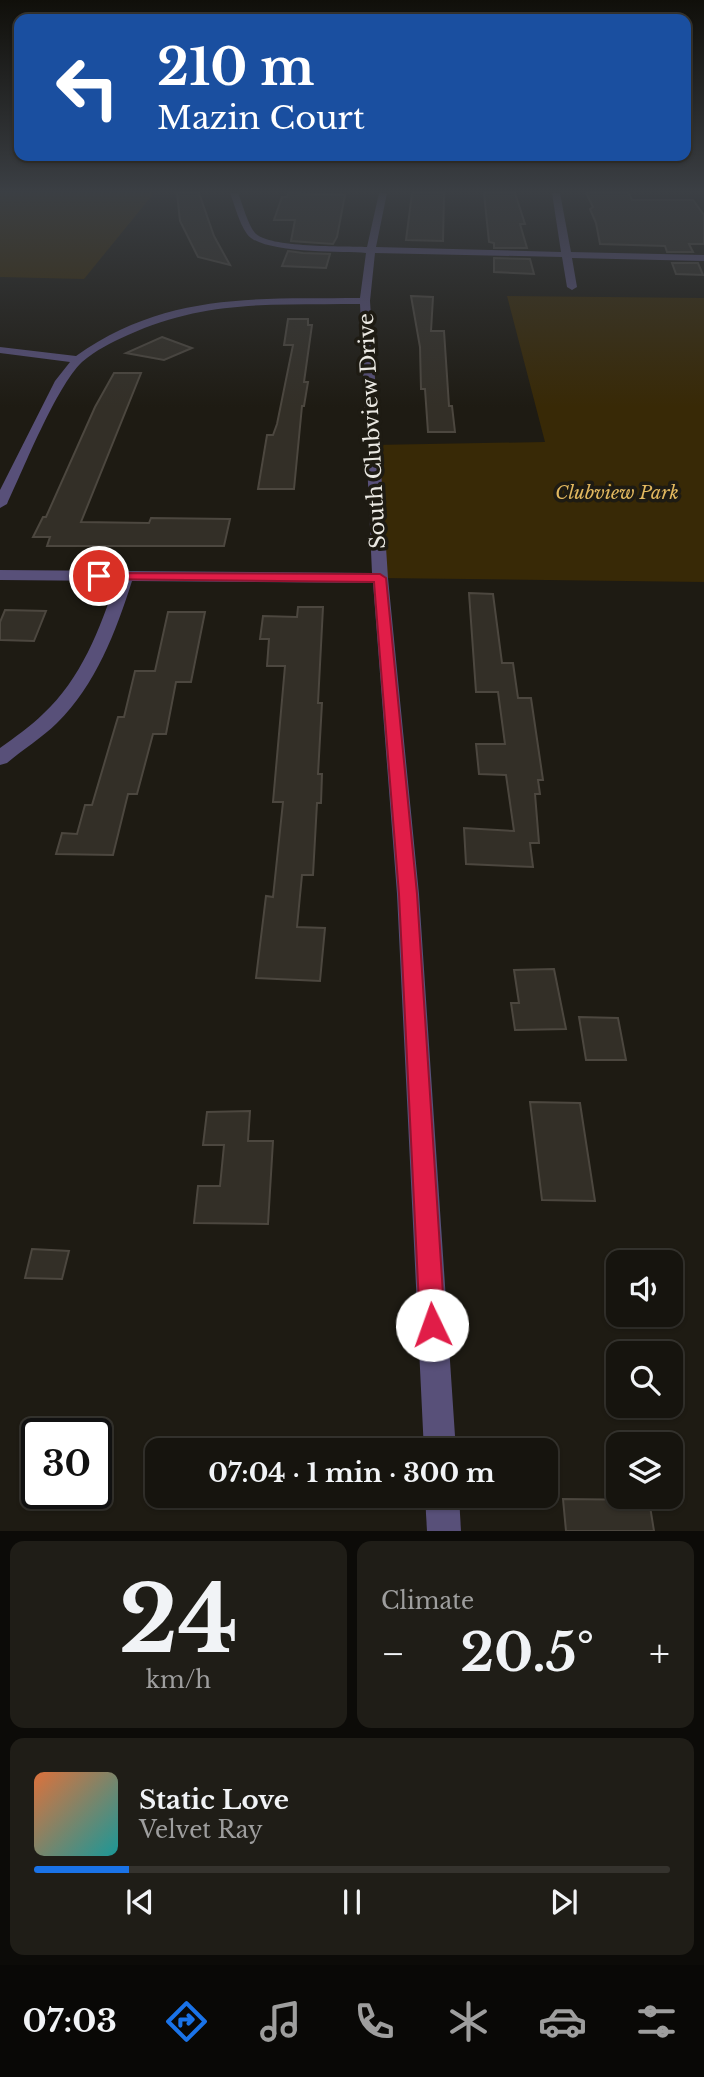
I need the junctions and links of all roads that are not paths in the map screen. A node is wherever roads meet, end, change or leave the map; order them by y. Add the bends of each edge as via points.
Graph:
1 (369, 264) edge
2 (567, 264) edge
3 (572, 287) dead end
4 (365, 300) junction
5 (0, 350) edge
6 (78, 360) junction
7 (0, 504) edge
8 (0, 575) edge
9 (125, 577) junction
10 (380, 578) junction
11 (0, 758) edge
12 (439, 1438) edge
13 (443, 1508) edge
14 (444, 1531) edge

1 - 4 street, South Clubview Drive
2 - 3 street
4 - 6 street via 225,303 188,310 103,342
4 - 10 street, South Clubview Drive
5 - 6 street
6 - 7 street via 61,381
8 - 9 street
9 - 10 street
9 - 11 street via 108,630 79,683 52,716
10 - 12 street, South Clubview Drive via 408,894
13 - 14 street

